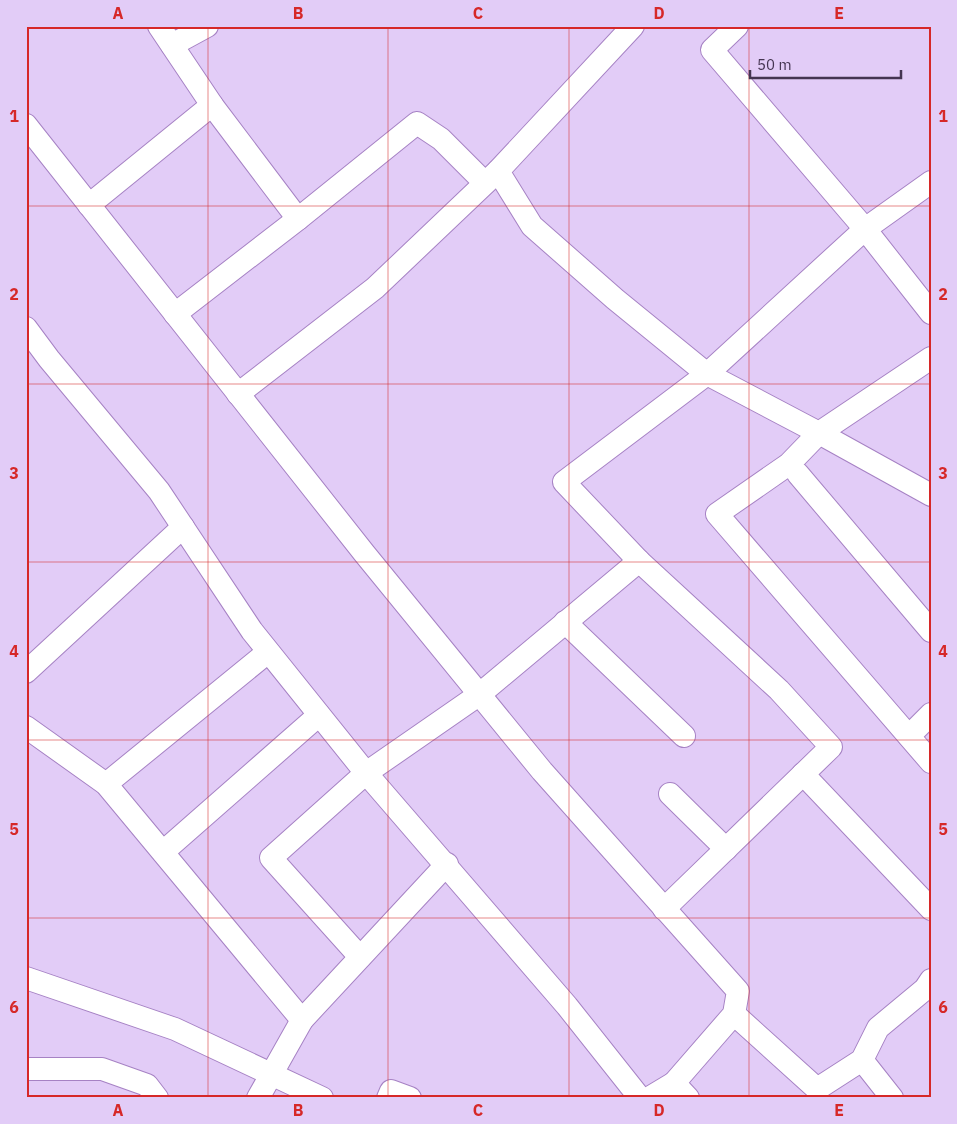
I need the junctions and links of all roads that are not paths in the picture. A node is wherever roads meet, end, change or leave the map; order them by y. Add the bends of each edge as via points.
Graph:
1 (159, 26) edge
2 (207, 26) edge
3 (737, 26) edge
4 (628, 28) edge
5 (172, 45) junction
6 (212, 105) junction
7 (26, 125) edge
8 (491, 177) junction
9 (931, 182) edge
10 (89, 205) junction
11 (298, 219) junction
12 (865, 229) junction
13 (931, 312) edge
14 (175, 314) junction
15 (26, 328) edge
16 (931, 358) edge
17 (707, 374) junction
18 (238, 394) junction
19 (819, 433) junction
20 (798, 474) dead end
21 (931, 495) edge
22 (182, 527) junction
23 (639, 560) junction
24 (565, 622) junction
25 (931, 631) edge
26 (268, 652) junction
27 (26, 672) edge
28 (480, 694) junction
29 (931, 714) edge
30 (319, 715) junction
31 (26, 727) edge
32 (684, 736) dead end
33 (908, 736) junction
34 (931, 762) edge
35 (366, 773) junction
36 (803, 774) junction
37 (106, 784) junction
38 (670, 794) dead end
39 (726, 849) junction
40 (163, 852) junction
41 (447, 864) junction
42 (664, 909) junction
43 (931, 909) edge
44 (360, 957) junction
45 (26, 978) edge
46 (929, 987) edge
47 (734, 1014) junction
48 (302, 1020) junction
49 (862, 1060) junction
50 (26, 1068) edge
51 (273, 1073) junction
52 (681, 1090) edge
53 (157, 1098) edge
54 (258, 1098) edge
55 (322, 1098) edge
56 (388, 1098) edge
57 (410, 1098) edge
58 (640, 1098) edge
59 (650, 1098) edge
60 (892, 1098) edge

1 - 5 street
2 - 5 street
3 - 12 street via 712,50
4 - 8 street
5 - 6 street
6 - 10 street
6 - 11 street
7 - 10 street
8 - 11 street via 417,123
8 - 17 street via 532,226
8 - 18 street via 375,288
9 - 12 street
10 - 14 street
11 - 14 street
12 - 13 street
12 - 17 street
14 - 18 street
15 - 22 street via 159,492
16 - 19 street
17 - 19 street
17 - 23 street via 564,482
18 - 28 street
19 - 21 street
19 - 33 street via 789,464 717,514
20 - 25 street
22 - 26 street
22 - 27 street
23 - 24 street
23 - 36 street via 779,690 831,747
24 - 28 street
24 - 32 street
26 - 30 street
26 - 37 street
28 - 35 street
28 - 42 street via 542,771
29 - 33 street
30 - 35 street
30 - 40 street
31 - 37 street
33 - 34 street
35 - 41 street
35 - 44 street via 271,858
36 - 39 street
36 - 43 street
37 - 40 street
38 - 39 street
39 - 42 street
40 - 48 street
41 - 44 street
41 - 58 street
42 - 47 street via 738,991
44 - 48 street
45 - 51 street via 175,1029
46 - 49 street via 878,1028
47 - 49 street via 817,1088
47 - 52 street
48 - 51 street
49 - 60 street
50 - 53 street via 102,1070 147,1086
51 - 54 street
51 - 55 street
52 - 59 street
56 - 57 street via 391,1091

